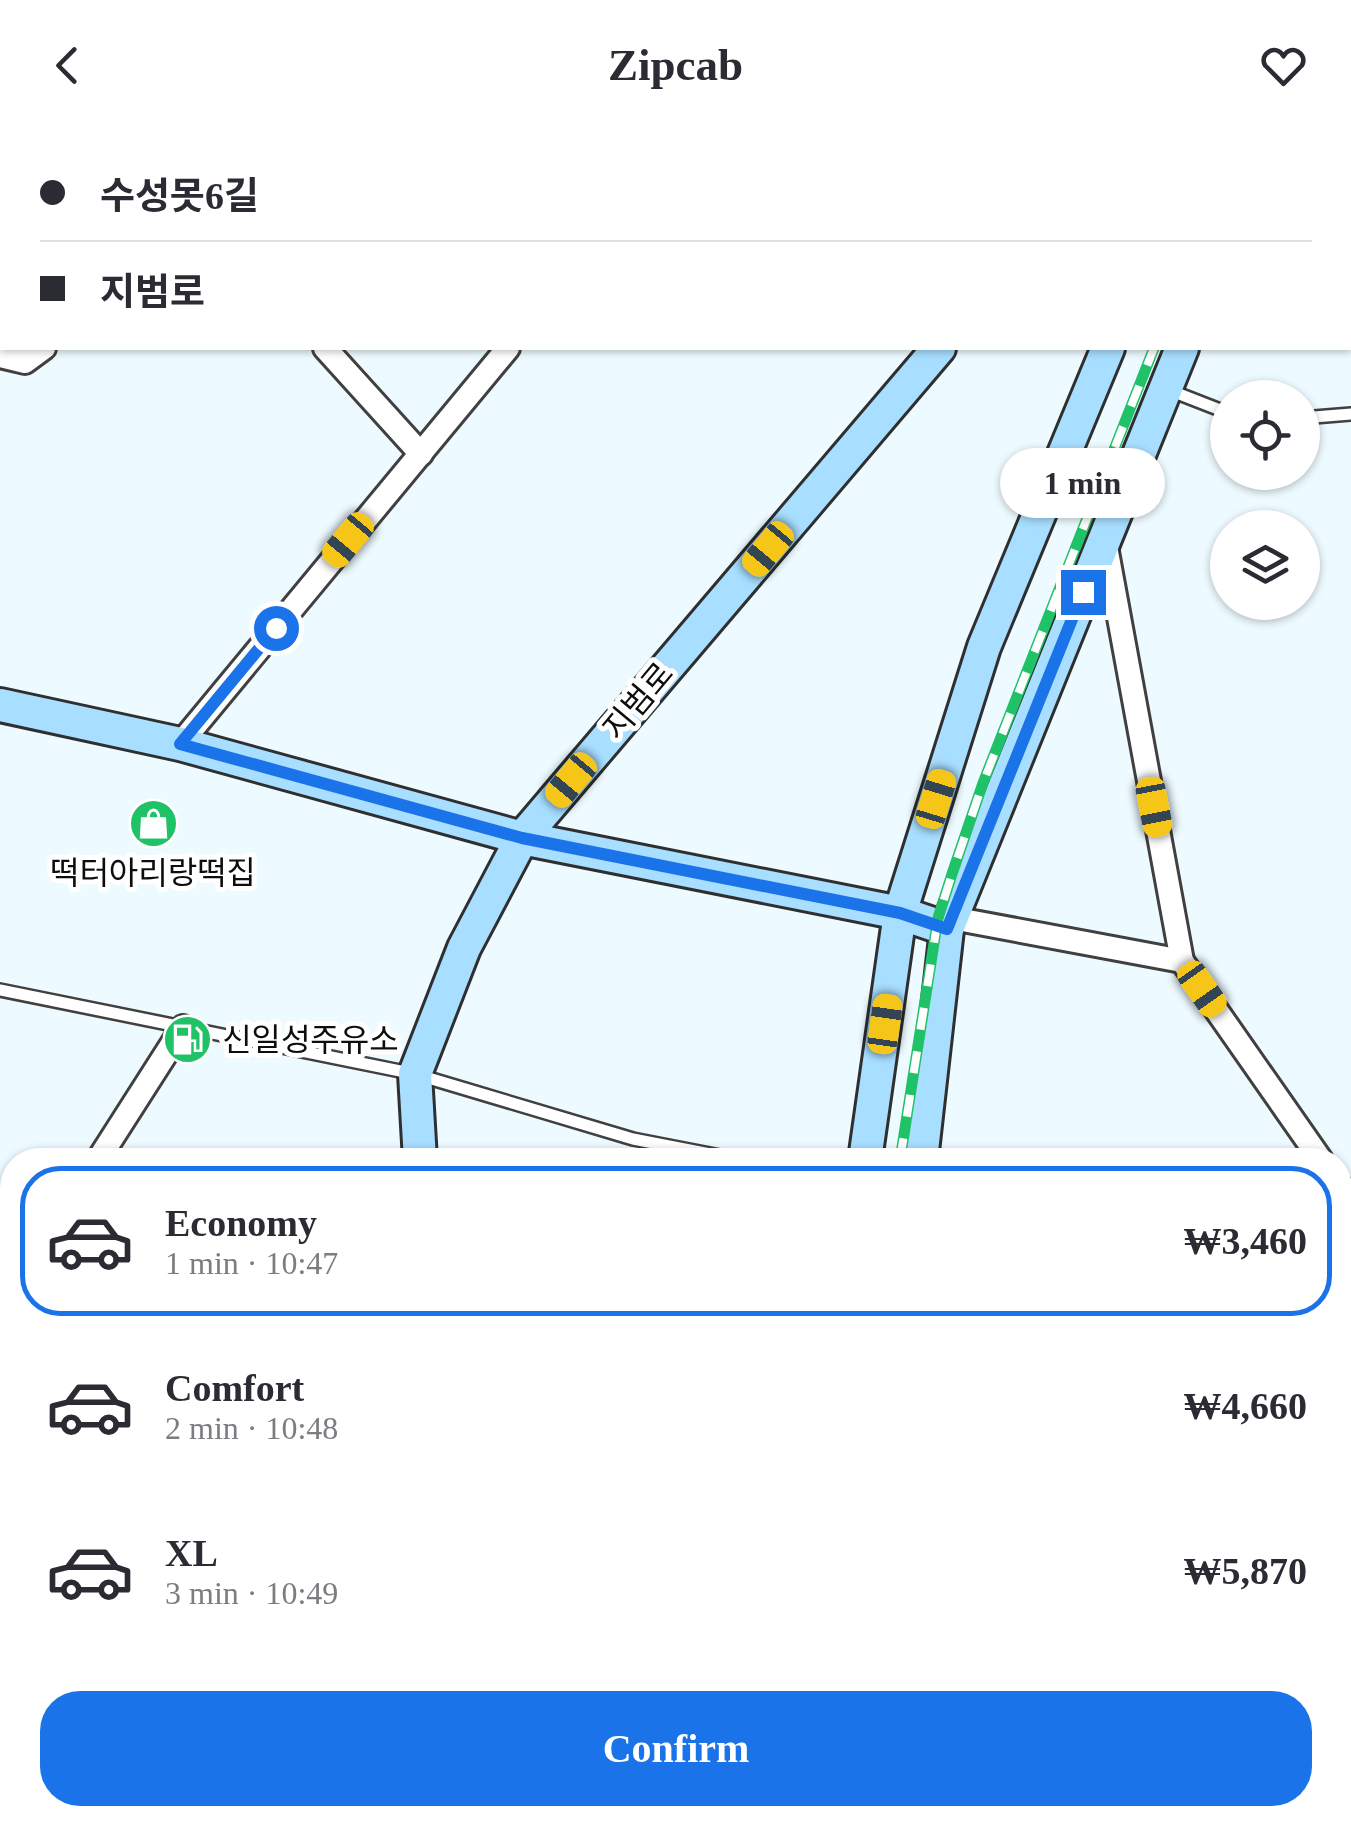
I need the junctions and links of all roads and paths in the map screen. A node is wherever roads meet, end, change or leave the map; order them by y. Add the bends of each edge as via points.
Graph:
1 (41, 350) edge
2 (327, 350) edge
3 (506, 350) edge
4 (938, 350) edge
5 (1107, 350) edge
6 (1181, 350) edge
7 (0, 356) edge
8 (1165, 388) junction
9 (1210, 406) edge
10 (1351, 414) edge
11 (1320, 417) edge
12 (420, 454) junction
13 (1104, 538) junction
14 (0, 705) edge
15 (180, 744) junction
16 (522, 838) junction
17 (900, 913) junction
18 (949, 923) junction
19 (1182, 961) junction
20 (0, 990) edge
21 (183, 1027) junction
22 (415, 1074) junction
23 (106, 1148) edge
24 (419, 1148) edge
25 (679, 1148) edge
26 (867, 1148) edge
27 (922, 1148) edge
28 (1314, 1148) edge

1 - 7 street via 25,362
2 - 12 street
3 - 12 street
4 - 16 main road, 지범로
5 - 17 main road via 984,647
6 - 8 main road
8 - 9 lane
8 - 13 main road
10 - 11 lane
12 - 15 street
13 - 18 main road
13 - 19 street
14 - 15 main road
15 - 16 main road
16 - 17 main road
16 - 22 main road, 지범로 via 464,948
17 - 18 main road
17 - 26 main road
18 - 19 street
18 - 27 main road
19 - 28 street
20 - 21 lane
21 - 22 lane
21 - 23 street
22 - 24 main road, 지범로
22 - 25 lane

